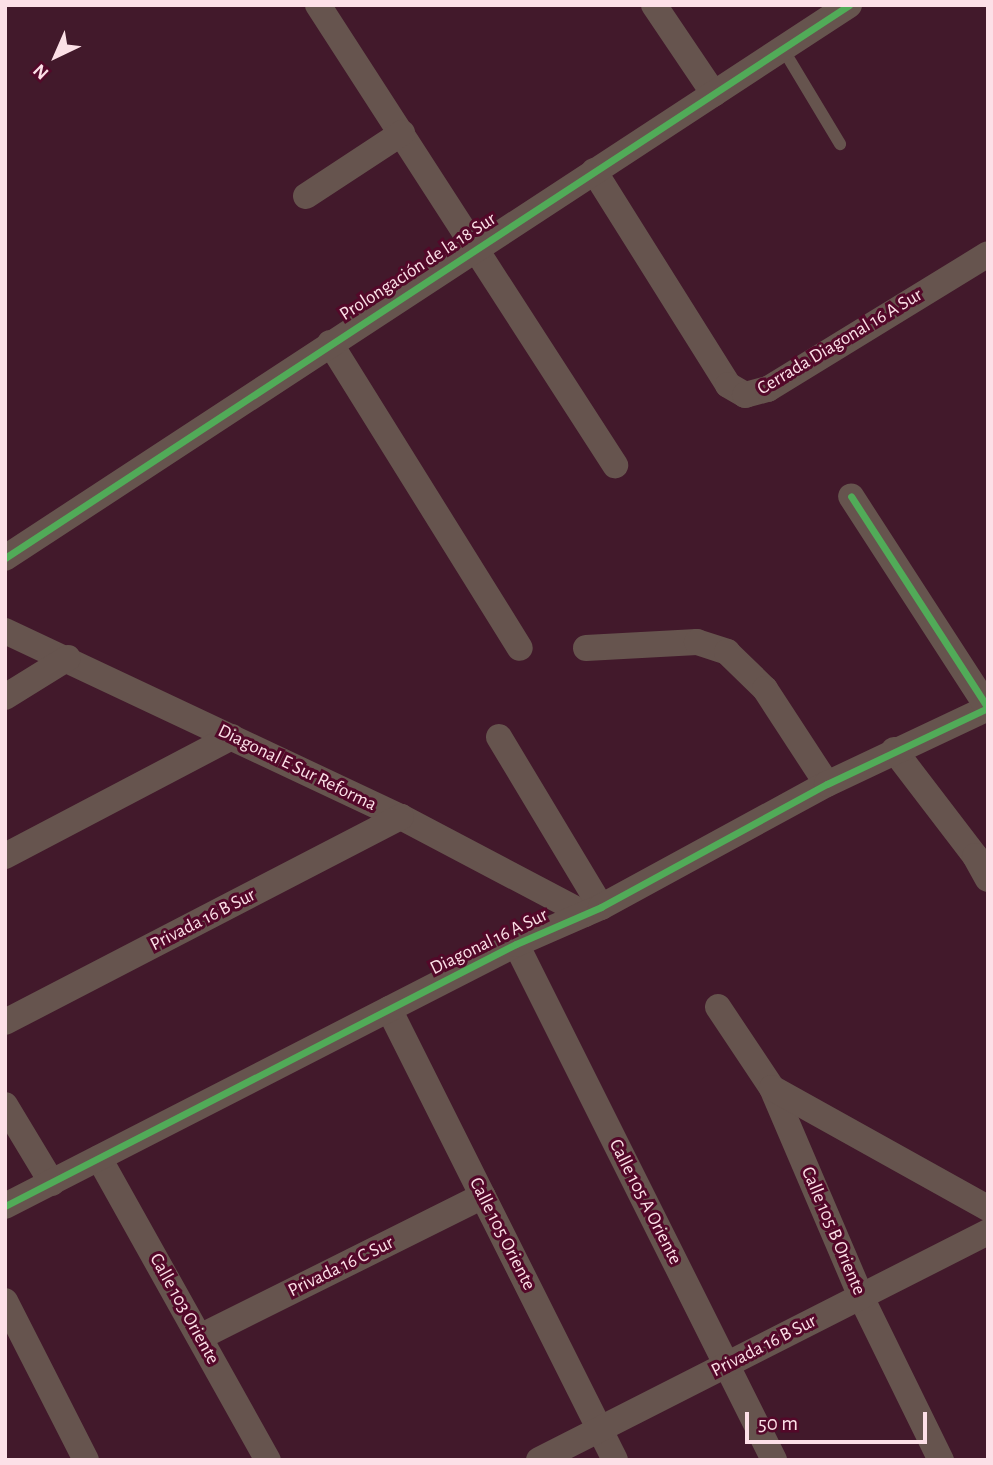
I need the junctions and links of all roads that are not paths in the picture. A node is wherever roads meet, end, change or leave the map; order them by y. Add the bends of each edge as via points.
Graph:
1 (318, 5) edge
2 (654, 5) edge
3 (849, 5) edge
4 (783, 49) junction
5 (714, 94) junction
6 (402, 133) junction
7 (841, 144) dead end
8 (594, 172) junction
9 (306, 196) dead end
10 (477, 247) junction
11 (988, 254) edge
12 (330, 343) junction
13 (615, 465) dead end
14 (851, 496) dead end
15 (5, 558) edge
16 (5, 631) edge
17 (520, 648) dead end
18 (586, 648) dead end
19 (68, 658) junction
20 (5, 697) edge
21 (988, 708) edge
22 (232, 737) junction
23 (499, 737) dead end
24 (894, 750) junction
25 (827, 784) junction
26 (401, 817) junction
27 (5, 856) edge
28 (988, 879) edge
29 (593, 910) junction
30 (516, 944) junction
31 (718, 1007) dead end
32 (389, 1009) junction
33 (5, 1022) edge
34 (772, 1088) junction
35 (5, 1105) edge
36 (99, 1158) junction
37 (52, 1183) junction
38 (483, 1196) junction
39 (5, 1206) edge
40 (988, 1208) edge
41 (988, 1232) edge
42 (861, 1297) junction
43 (5, 1301) edge
44 (200, 1337) junction
45 (727, 1364) junction
46 (600, 1428) junction
47 (86, 1460) edge
48 (268, 1460) edge
49 (539, 1460) edge
50 (615, 1460) edge
51 (774, 1460) edge
52 (941, 1460) edge

1 - 6 street
2 - 5 street
3 - 4 street, Prolongación de la 18 Sur
4 - 5 street, Prolongación de la 18 Sur
4 - 7 lane
5 - 8 street, Prolongación de la 18 Sur
6 - 9 street
6 - 10 street
8 - 10 street, Prolongación de la 18 Sur
8 - 11 street, Cerrada Diagonal 16 A Sur via 728,385 745,395 768,389
10 - 12 street, Prolongación de la 18 Sur
10 - 13 street
12 - 15 street, Prolongación de la 18 Sur
12 - 17 street
14 - 21 street
16 - 19 street, Diagonal E Sur Reforma
18 - 25 street via 697,642 727,652 765,689
19 - 20 street
19 - 22 street, Diagonal E Sur Reforma
21 - 24 street, Diagonal 16 A Sur
22 - 26 street, Diagonal E Sur Reforma
22 - 27 street
23 - 29 street
24 - 25 street, Diagonal 16 A Sur
24 - 28 street
25 - 29 street, Diagonal 16 A Sur
26 - 29 street, Diagonal E Sur Reforma
26 - 33 street, Privada 16 B Sur
29 - 30 street, Diagonal 16 A Sur
30 - 32 street, Diagonal 16 A Sur
30 - 45 street, Calle 105 A Oriente
31 - 34 street, Calle 105 B Oriente
32 - 36 street, Diagonal 16 A Sur
32 - 38 street, Calle 105 Oriente
34 - 40 street
34 - 42 street, Calle 105 B Oriente
35 - 37 street
36 - 37 street, Diagonal 16 A Sur
36 - 44 street, Calle 103 Oriente
37 - 39 street, Diagonal 16 A Sur
38 - 44 street, Privada 16 C Sur
38 - 46 street, Calle 105 Oriente
41 - 42 street, Privada 16 B Sur
42 - 45 street, Privada 16 B Sur
42 - 52 street, Calle 105 B Oriente
43 - 47 street
44 - 48 street, Calle 103 Oriente
45 - 46 street, Privada 16 B Sur
45 - 51 street, Calle 105 A Oriente
46 - 49 street, Privada 16 B Sur
46 - 50 street, Calle 105 Oriente

